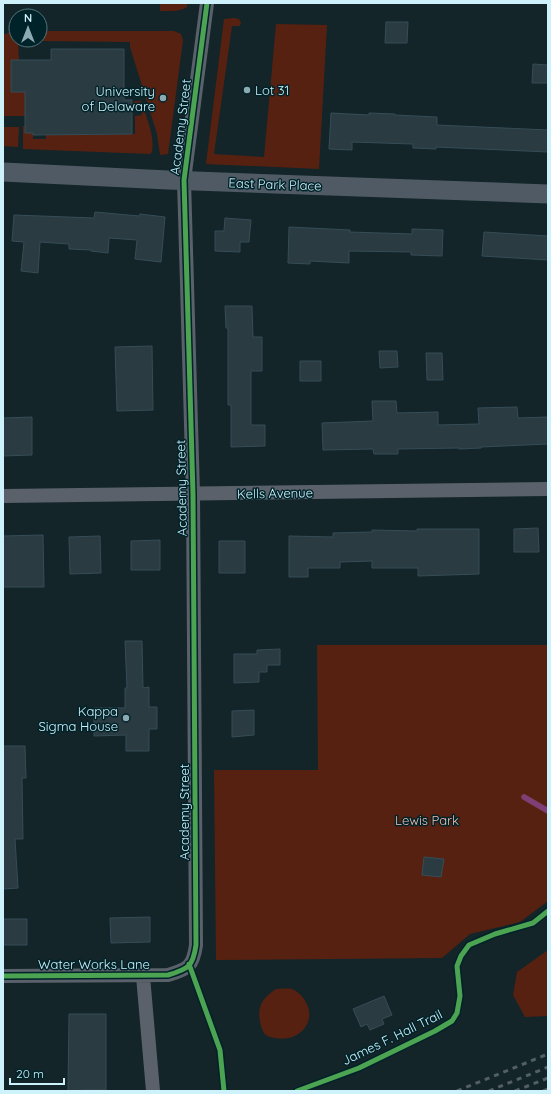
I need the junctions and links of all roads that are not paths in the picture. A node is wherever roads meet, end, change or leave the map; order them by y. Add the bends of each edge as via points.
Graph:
1 (207, 3) edge
2 (3, 172) edge
3 (184, 180) junction
4 (548, 194) edge
5 (548, 489) edge
6 (193, 494) junction
7 (3, 496) edge
8 (184, 970) joint
9 (3, 976) edge
10 (143, 976) junction
11 (153, 1091) edge

1 - 3 street, Academy Street
2 - 3 street, East Park Place
3 - 4 street, East Park Place
3 - 6 street, Academy Street
5 - 6 street, Kells Avenue
6 - 7 street, Kells Avenue
6 - 8 street, Academy Street via 196,945 194,959
8 - 10 street, Water Works Lane via 168,975
9 - 10 street, Water Works Lane
10 - 11 street, Water Works Lane

